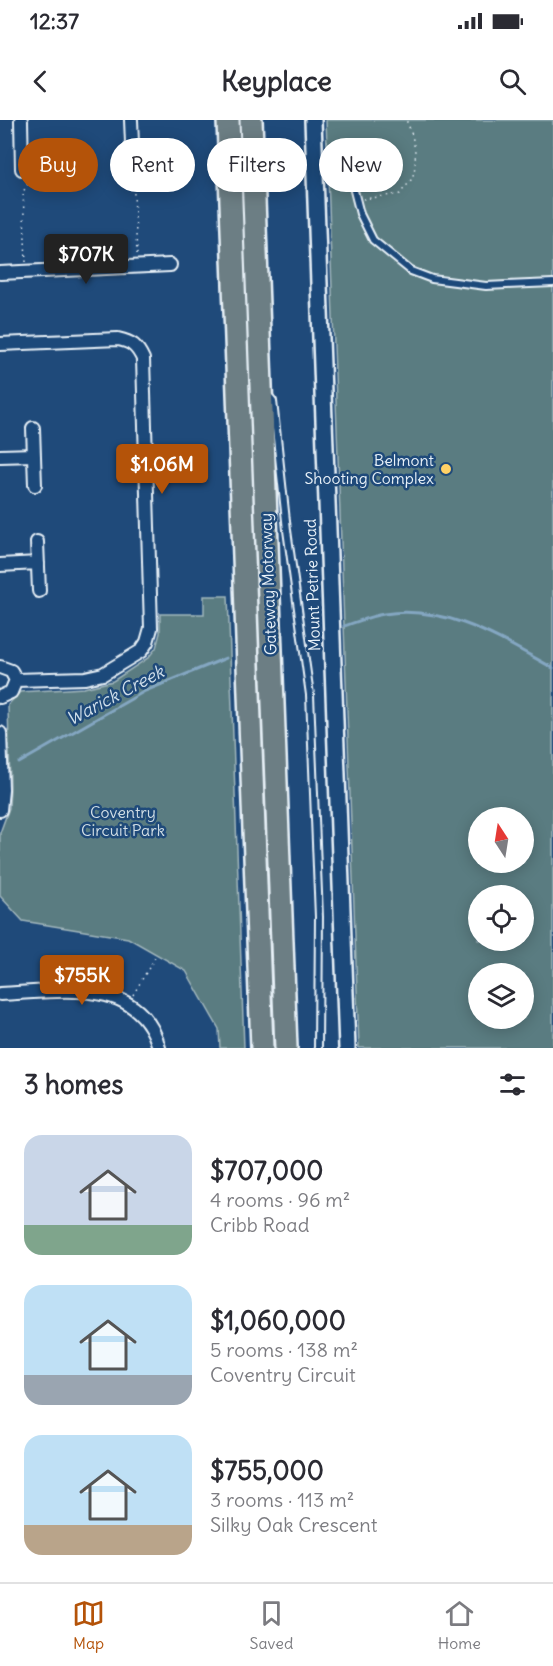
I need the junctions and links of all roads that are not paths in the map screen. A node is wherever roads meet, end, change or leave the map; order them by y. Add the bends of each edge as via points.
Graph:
1 (21, 120) edge
2 (131, 120) edge
3 (228, 120) edge
4 (251, 120) edge
5 (313, 120) edge
6 (21, 138) edge
7 (132, 138) edge
8 (315, 168) junction
9 (170, 265) dead end
10 (0, 273) edge
11 (553, 283) edge
12 (0, 344) edge
13 (260, 381) junction
14 (33, 428) dead end
15 (34, 455) junction
16 (0, 456) edge
17 (35, 485) dead end
18 (37, 542) dead end
19 (38, 563) junction
20 (0, 566) edge
21 (39, 591) dead end
22 (0, 667) edge
23 (16, 680) junction
24 (0, 697) edge
25 (0, 733) edge
26 (0, 810) edge
27 (0, 994) edge
28 (159, 1048) edge
29 (262, 1048) edge
30 (286, 1048) edge
31 (318, 1048) edge
32 (347, 1048) edge

1 - 6 street
2 - 7 street
3 - 29 highway, Gateway Motorway
4 - 13 highway, Gateway Motorway
5 - 8 street, Mount Petrie Road
8 - 11 lane via 338,166 346,170 373,240 411,271 432,279 486,286
8 - 32 street, Mount Petrie Road
9 - 10 street
12 - 23 street via 118,339 137,346 143,359 150,628 147,642 141,651 103,674
13 - 30 highway, Gateway Motorway
13 - 31 lane via 273,401 310,695 319,917
14 - 15 street
15 - 16 street
15 - 17 street
18 - 19 street
19 - 20 street
19 - 21 street
22 - 23 street via 11,671
23 - 24 street via 11,692
25 - 26 street
27 - 28 street via 92,991 116,997 128,1003 150,1028

